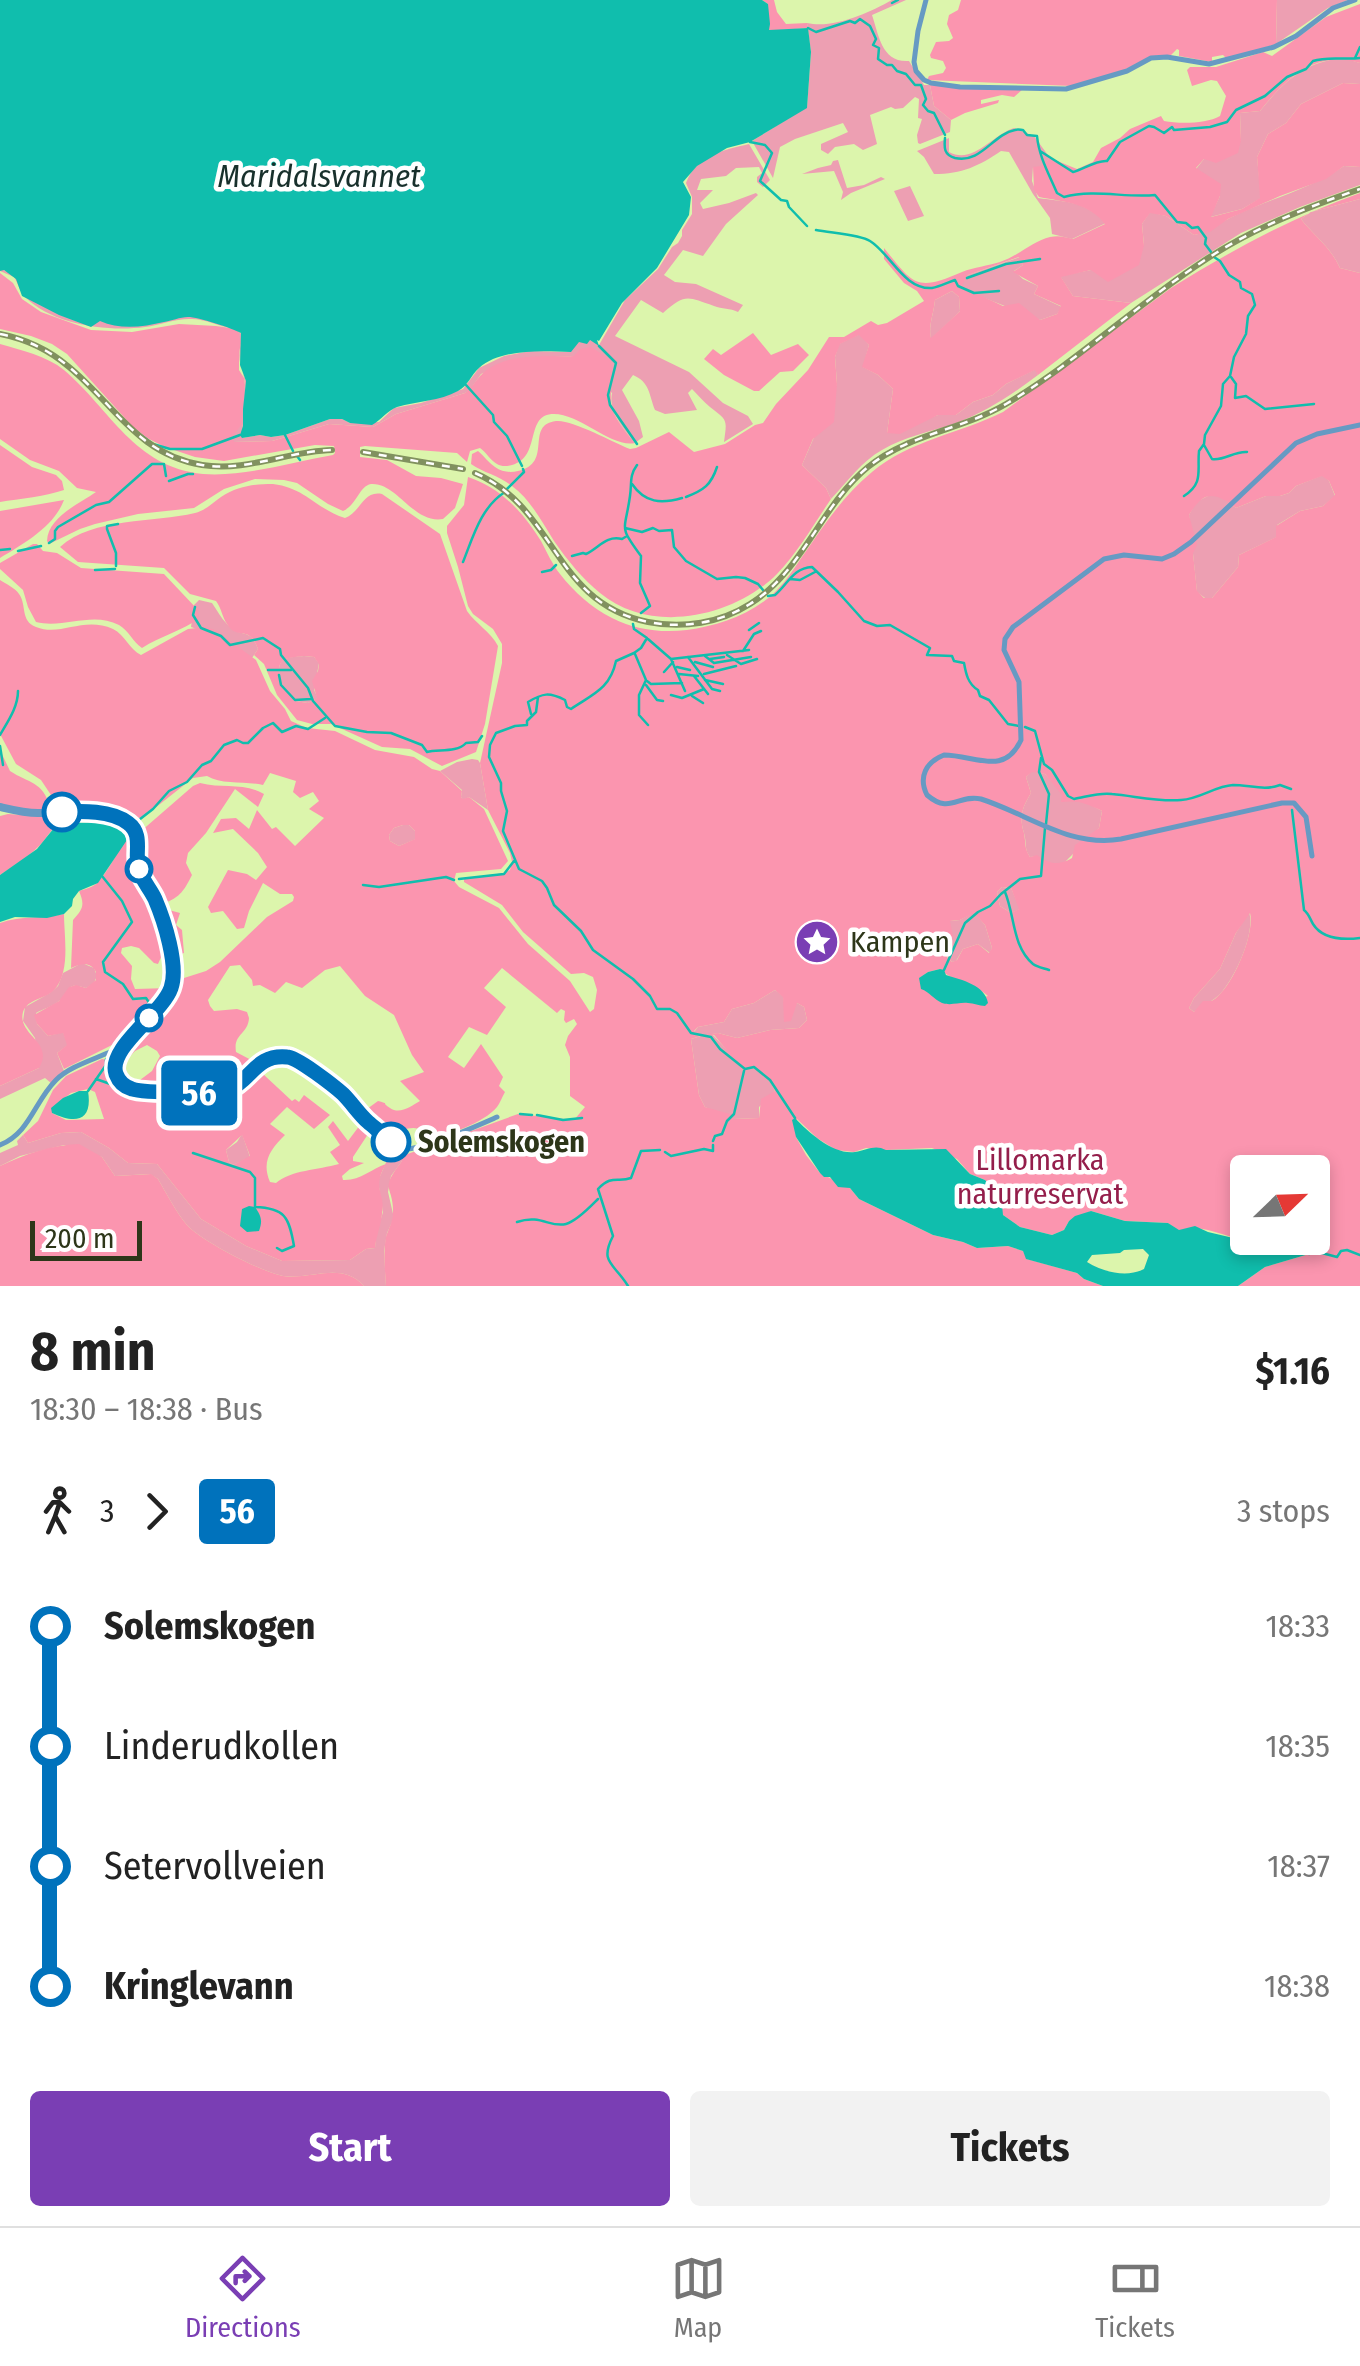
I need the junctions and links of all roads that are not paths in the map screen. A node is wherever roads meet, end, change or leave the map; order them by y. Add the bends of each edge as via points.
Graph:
1 (926, 0) edge
2 (1355, 0) edge
3 (1360, 425) edge
4 (0, 807) edge
5 (1312, 856) dead end
6 (120, 1052) junction
7 (497, 1117) dead end
8 (0, 1145) edge
9 (396, 1150) joint

1 - 2 street via 914,62 924,80 1056,89 1108,78 1155,58 1209,64 1274,47
3 - 5 street via 1296,443 1174,554 1104,560 1013,627 1004,650 1019,687 1018,747 994,762 944,755 927,766 923,778 936,802 982,799 1098,842 1294,803 1306,817
4 - 6 street via 100,814 135,830 138,866 166,930 173,982
6 - 8 street via 60,1077 25,1128
6 - 9 street via 116,1072 127,1087 203,1093 231,1089 268,1060 293,1058 341,1093
7 - 9 street

